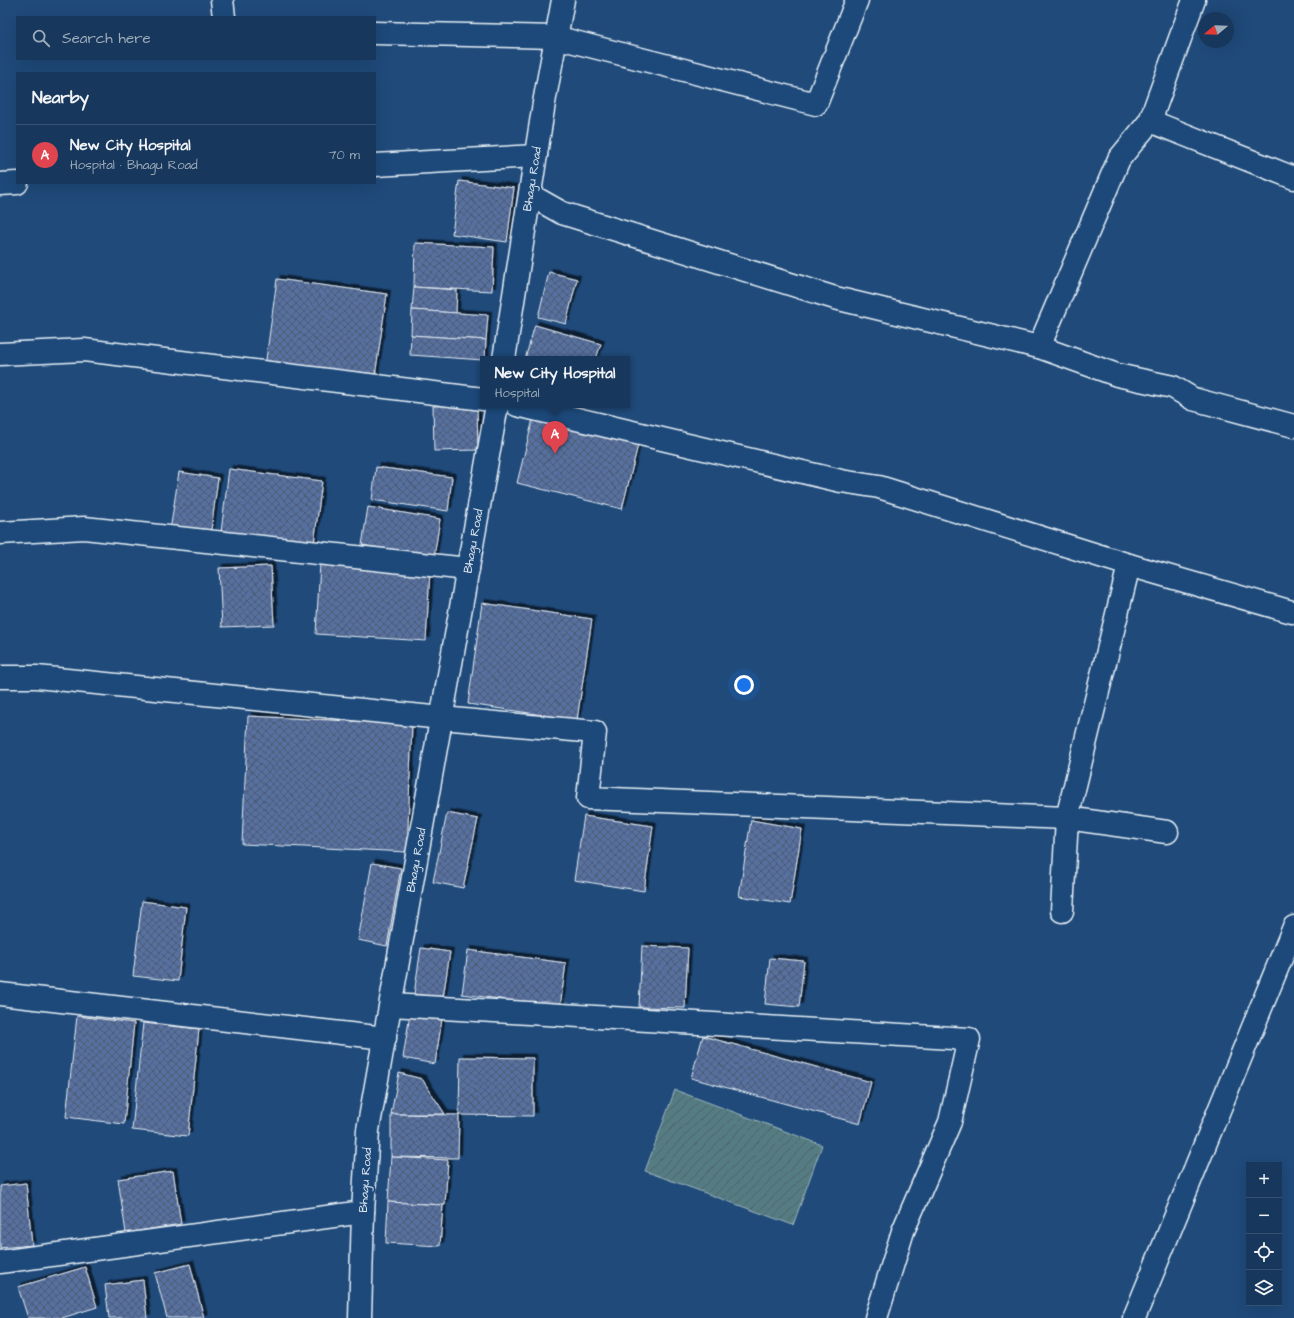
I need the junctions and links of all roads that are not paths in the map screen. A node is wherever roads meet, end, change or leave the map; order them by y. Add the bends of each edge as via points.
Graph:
1 (222, 0) edge
2 (563, 0) edge
3 (857, 0) edge
4 (1194, 0) edge
5 (224, 16) edge
6 (376, 33) edge
7 (555, 37) junction
8 (1150, 121) junction
9 (536, 156) junction
10 (376, 165) edge
11 (1294, 178) edge
12 (16, 183) edge
13 (0, 184) edge
14 (530, 195) junction
15 (1039, 347) junction
16 (0, 354) edge
17 (504, 356) edge
18 (480, 399) edge
19 (496, 408) edge
20 (530, 408) edge
21 (1294, 426) edge
22 (0, 533) edge
23 (1130, 565) junction
24 (468, 569) junction
25 (1292, 612) dead end
26 (0, 677) edge
27 (442, 718) junction
28 (1067, 818) junction
29 (1167, 832) dead end
30 (1062, 911) dead end
31 (1294, 927) edge
32 (0, 994) edge
33 (391, 1005) junction
34 (385, 1038) junction
35 (363, 1212) junction
36 (0, 1262) edge
37 (360, 1318) edge
38 (876, 1318) edge
39 (1134, 1318) edge

1 - 5 street
2 - 7 street, Bhagu Road
3 - 7 street via 816,104
4 - 8 street
6 - 7 street
7 - 9 street, Bhagu Road
8 - 11 street
8 - 15 street via 1119,159
9 - 10 street
9 - 14 street, Bhagu Road
12 - 13 street
14 - 15 street via 562,213 835,298
14 - 17 street, Bhagu Road
15 - 21 street via 1117,375 1173,387 1193,399
16 - 18 street via 84,350
19 - 24 street, Bhagu Road
20 - 23 street via 841,481 879,486
22 - 24 street via 84,528
23 - 25 street
23 - 28 street
24 - 27 street, Bhagu Road
26 - 27 street via 36,677
27 - 28 street via 595,732 588,798
27 - 33 street, Bhagu Road
28 - 29 street
28 - 30 street
31 - 39 street
32 - 34 street
33 - 34 street, Bhagu Road
33 - 38 street via 970,1039 950,1122 904,1232
34 - 35 street, Bhagu Road via 368,1130
35 - 36 street
35 - 37 street, Bhagu Road

